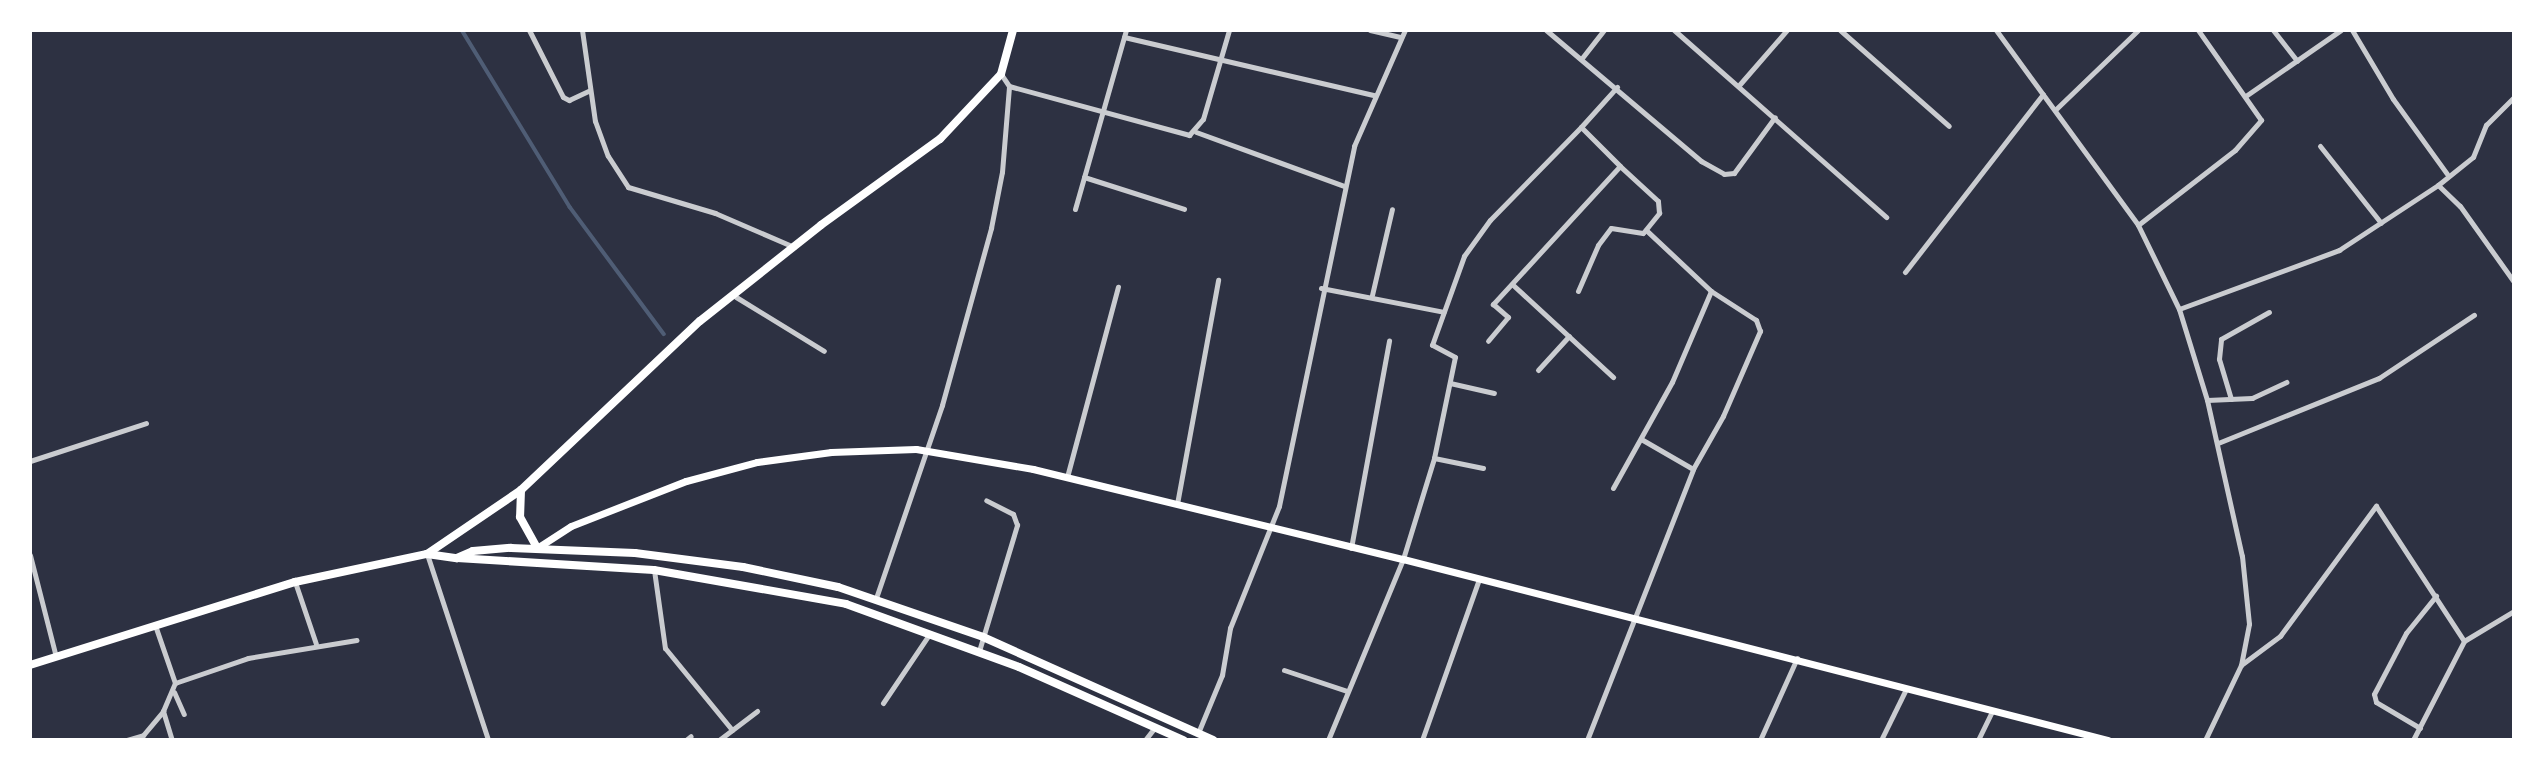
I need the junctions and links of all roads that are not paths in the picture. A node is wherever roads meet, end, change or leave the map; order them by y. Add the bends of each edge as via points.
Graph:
1 (529, 30) edge
2 (582, 30) edge
3 (1013, 30) edge
4 (1126, 30) edge
5 (1229, 30) edge
6 (1370, 30) edge
7 (1405, 30) edge
8 (1546, 30) edge
9 (1604, 30) edge
10 (1674, 30) edge
11 (1787, 30) edge
12 (1840, 30) edge
13 (1996, 30) edge
14 (2137, 30) edge
15 (2199, 30) edge
16 (2273, 30) edge
17 (2341, 30) edge
18 (2352, 30) edge
19 (1682, 32) edge
20 (1124, 37) junction
21 (1400, 37) junction
22 (1582, 58) junction
23 (1221, 60) junction
24 (2297, 61) junction
25 (1001, 74) junction
26 (1740, 85) junction
27 (1009, 86) junction
28 (1617, 87) junction
29 (590, 90) junction
30 (2043, 94) junction
31 (1374, 95) junction
32 (2247, 96) junction
33 (2514, 97) edge
34 (2055, 110) junction
35 (1103, 112) junction
36 (1775, 117) junction
37 (1949, 126) dead end
38 (1581, 127) junction
39 (1196, 132) junction
40 (2320, 146) dead end
41 (1620, 166) junction
42 (2447, 174) junction
43 (1084, 177) junction
44 (2438, 185) junction
45 (1344, 186) junction
46 (1075, 209) dead end
47 (1184, 209) dead end
48 (1392, 209) dead end
49 (1886, 217) dead end
50 (2381, 223) junction
51 (2138, 225) junction
52 (1646, 230) junction
53 (794, 247) junction
54 (1905, 272) dead end
55 (1218, 281) dead end
56 (2514, 282) edge
57 (1513, 285) junction
58 (1118, 287) dead end
59 (1321, 288) junction
60 (1578, 291) dead end
61 (1711, 291) junction
62 (1372, 295) junction
63 (736, 297) junction
64 (2179, 309) junction
65 (1444, 312) junction
66 (2269, 312) dead end
67 (2474, 315) dead end
68 (1569, 336) junction
69 (1389, 340) dead end
70 (1488, 341) dead end
71 (824, 351) dead end
72 (1538, 370) dead end
73 (1613, 377) dead end
74 (2287, 382) dead end
75 (1450, 383) junction
76 (1494, 393) dead end
77 (2231, 399) junction
78 (2207, 400) junction
79 (146, 423) dead end
80 (1641, 439) junction
81 (2218, 443) junction
82 (925, 450) junction
83 (1434, 457) junction
84 (30, 461) edge
85 (1483, 468) dead end
86 (1693, 469) junction
87 (1067, 477) junction
88 (1613, 488) dead end
89 (521, 491) junction
90 (986, 500) dead end
91 (1177, 505) junction
92 (1271, 529) junction
93 (537, 548) junction
94 (1351, 548) junction
95 (427, 554) junction
96 (30, 555) edge
97 (457, 558) junction
98 (1403, 559) junction
99 (654, 570) junction
100 (1479, 579) junction
101 (295, 582) junction
102 (2436, 596) junction
103 (876, 598) junction
104 (2514, 611) edge
105 (1633, 619) junction
106 (156, 628) junction
107 (930, 633) junction
108 (983, 637) junction
109 (357, 640) dead end
110 (2464, 641) junction
111 (316, 645) junction
112 (979, 651) junction
113 (56, 657) junction
114 (1797, 658) junction
115 (30, 665) edge
116 (2241, 665) junction
117 (1284, 670) dead end
118 (175, 683) junction
119 (1906, 688) junction
120 (1348, 691) junction
121 (174, 692) junction
122 (883, 703) dead end
123 (163, 711) junction
124 (757, 711) dead end
125 (1992, 711) junction
126 (184, 714) dead end
127 (1155, 727) junction
128 (2420, 728) junction
129 (732, 730) junction
130 (1198, 733) junction
131 (141, 737) edge
132 (2082, 738) edge
133 (127, 740) edge
134 (172, 740) edge
135 (488, 740) edge
136 (719, 740) edge
137 (1145, 740) edge
138 (1183, 740) edge
139 (1213, 740) edge
140 (1328, 740) edge
141 (1422, 740) edge
142 (1587, 740) edge
143 (1760, 740) edge
144 (1881, 740) edge
145 (1978, 740) edge
146 (2108, 740) edge
147 (2206, 740) edge
148 (2413, 740) edge

1 - 29 street via 563,97 569,100
2 - 29 street
3 - 25 main road
4 - 20 street
5 - 23 street
6 - 21 street
7 - 21 street
8 - 22 street
9 - 22 street
10 - 19 street
11 - 26 street
12 - 37 street
13 - 30 street
14 - 34 street
15 - 32 street
16 - 24 street
17 - 24 street
18 - 42 street via 2393,99
19 - 26 street
20 - 23 street
20 - 35 street
21 - 31 street
22 - 28 street
23 - 31 street
23 - 39 street
24 - 32 street
25 - 27 street
25 - 53 main road via 940,139
26 - 36 street
27 - 35 street
27 - 82 street via 1002,172 991,228
28 - 36 street via 1701,161 1724,174 1734,173
28 - 38 street
29 - 53 street via 608,156 628,187 715,213
30 - 34 street
30 - 54 street
31 - 45 street
32 - 51 street via 2259,113 2258,126 2235,150
33 - 42 street via 2489,121 2473,157
34 - 51 street
35 - 39 street via 1173,133
35 - 43 street
36 - 49 street
38 - 41 street
38 - 65 street via 1475,239
39 - 45 street
40 - 50 street
41 - 52 street via 1660,204
41 - 57 street
42 - 44 street
43 - 46 street
43 - 47 street
44 - 50 street
44 - 56 street via 2460,206
45 - 59 street
48 - 62 street
50 - 64 street via 2330,255
51 - 64 street
52 - 60 street via 1639,234 1611,228 1598,245
52 - 61 street
53 - 63 main road
55 - 91 street
57 - 68 street
57 - 70 street via 1493,304 1508,317
58 - 87 street
59 - 62 street
59 - 92 street
61 - 80 street via 1672,382
61 - 86 street via 1756,320 1760,331 1723,416
62 - 65 street
63 - 71 street
63 - 89 main road via 643,371
64 - 78 street
65 - 75 street via 1432,348 1455,355
66 - 77 street via 2221,340 2219,359
67 - 81 street via 2379,379
68 - 72 street
68 - 73 street
69 - 94 street
74 - 77 street via 2252,398
75 - 76 street
75 - 83 street
77 - 78 street
78 - 81 street
79 - 84 street
80 - 86 street
80 - 88 street
81 - 116 street via 2249,624
82 - 87 main road
82 - 93 main road via 831,452 757,462 673,486 571,526
82 - 103 street
83 - 85 street
83 - 98 street
86 - 105 street
87 - 91 main road
89 - 93 main road via 520,517
89 - 95 main road
90 - 108 street via 1013,514 1017,525
91 - 92 main road
92 - 94 main road
92 - 130 street via 1230,628 1222,675
93 - 97 main road via 473,551
93 - 103 main road via 711,562
94 - 98 main road
95 - 97 main road
95 - 101 main road
95 - 135 street
96 - 113 street
97 - 99 main road
98 - 100 main road
98 - 120 street
99 - 107 main road via 846,604
99 - 129 street via 665,648
100 - 105 main road
100 - 141 street
101 - 106 main road
101 - 111 street
102 - 110 street
102 - 116 street via 2376,506 2280,636
102 - 128 street via 2406,633 2374,694 2376,702
103 - 108 main road
104 - 110 street
105 - 114 main road
105 - 142 street
106 - 113 main road
106 - 118 street
107 - 112 main road
107 - 122 street
108 - 112 street
108 - 130 main road
109 - 111 street
110 - 128 street
111 - 118 street via 248,657
112 - 127 main road
113 - 115 main road
114 - 119 main road
114 - 143 street
116 - 147 street
117 - 120 street
118 - 121 street
119 - 125 main road
119 - 144 street
120 - 140 street
121 - 123 street
121 - 126 street
123 - 131 street
123 - 134 street
124 - 129 street
125 - 132 main road
125 - 145 street
127 - 137 street
127 - 138 main road
128 - 148 street
129 - 136 street
130 - 139 main road
131 - 133 street
132 - 146 main road

